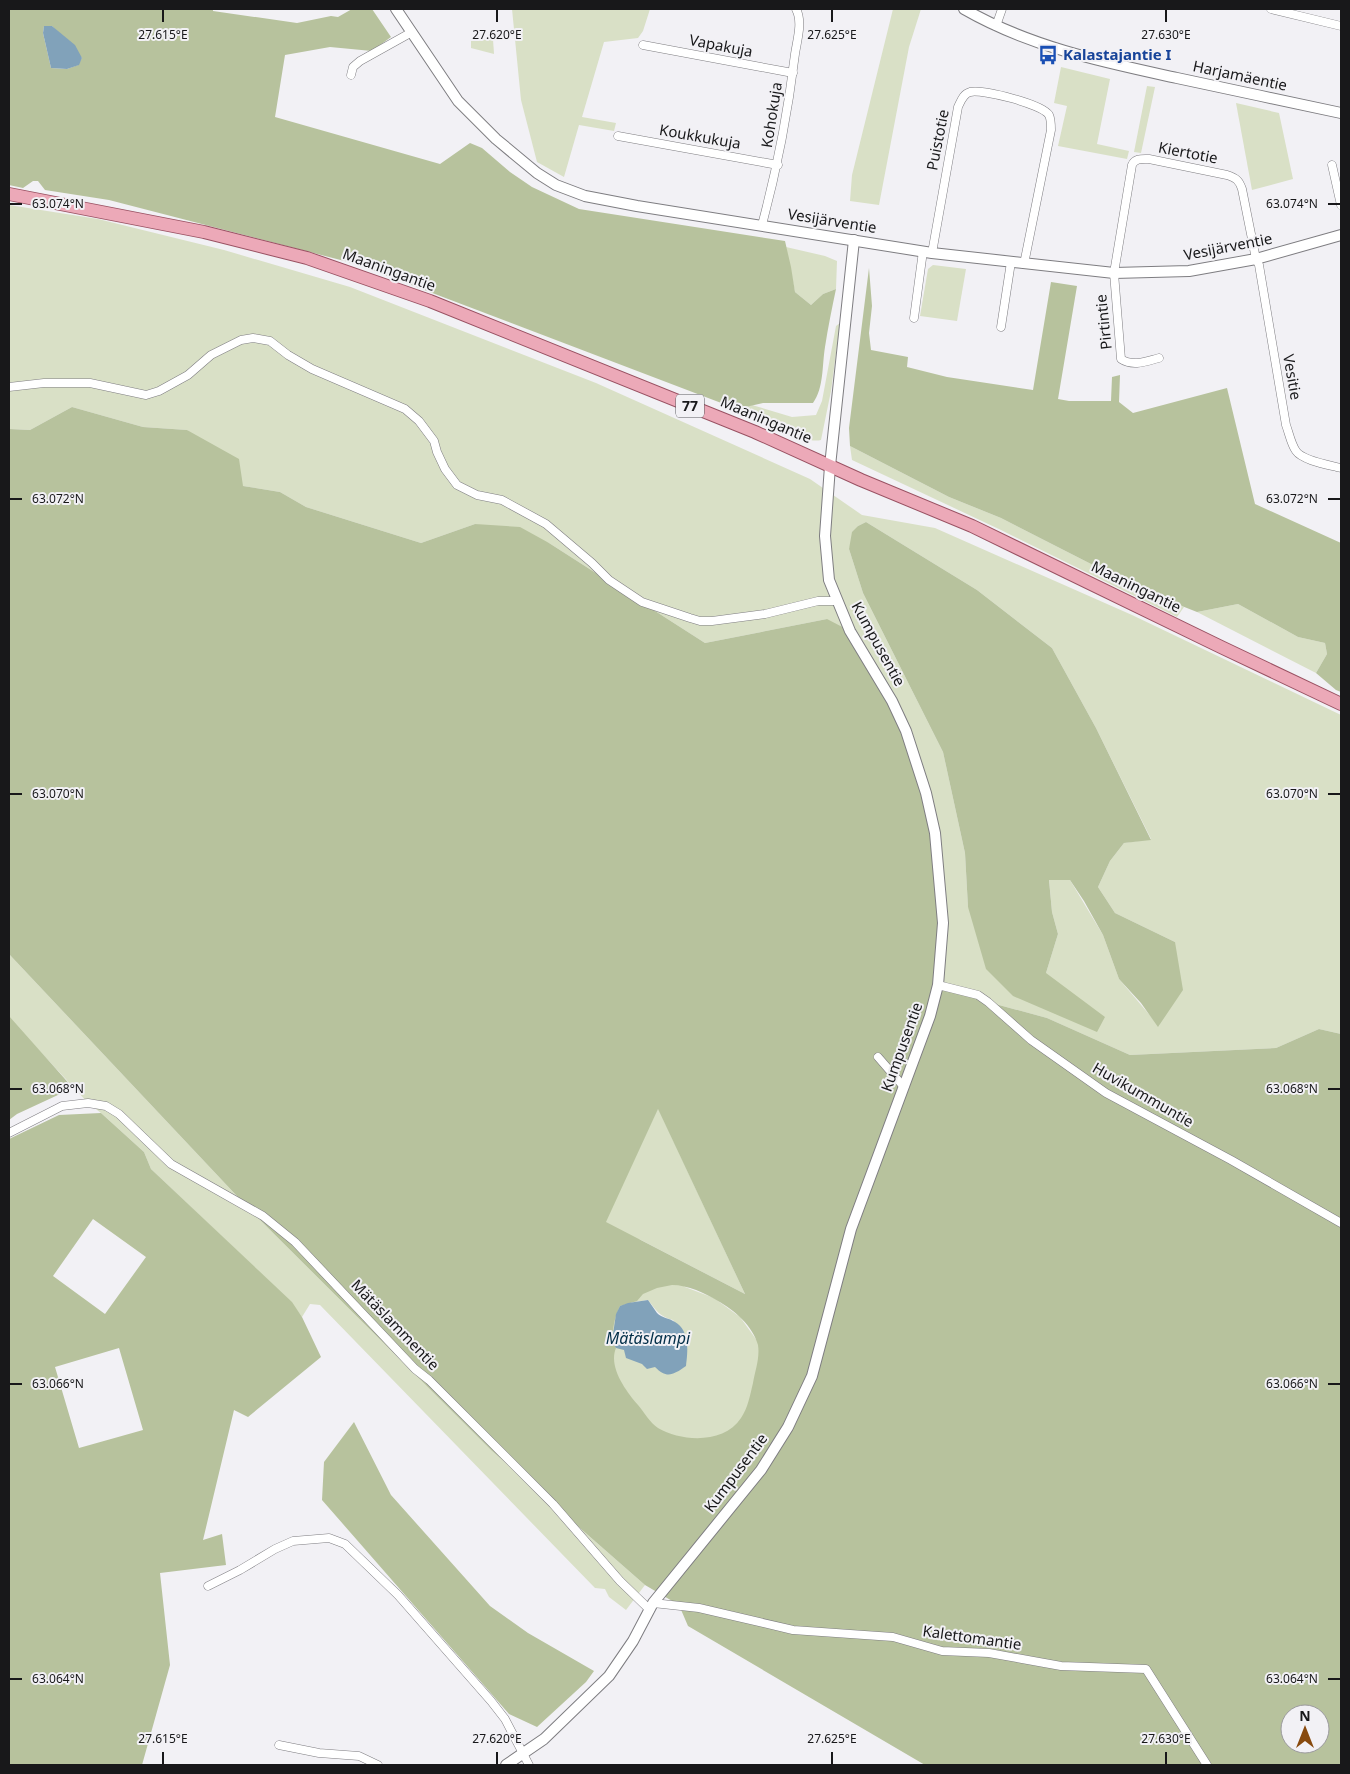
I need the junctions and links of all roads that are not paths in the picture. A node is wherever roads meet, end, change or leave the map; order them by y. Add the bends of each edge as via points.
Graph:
1 (396, 9) edge
2 (796, 9) edge
3 (964, 9) edge
4 (1002, 9) edge
5 (1270, 9) edge
6 (996, 26) junction
7 (1341, 26) edge
8 (412, 32) junction
9 (644, 45) dead end
10 (793, 73) junction
11 (351, 75) dead end
12 (1341, 113) edge
13 (618, 136) dead end
14 (778, 165) junction
15 (1332, 165) dead end
16 (9, 194) edge
17 (1341, 205) edge
18 (762, 225) junction
19 (1341, 236) edge
20 (854, 240) junction
21 (927, 252) junction
22 (1256, 259) junction
23 (1011, 262) junction
24 (1024, 264) junction
25 (1114, 273) junction
26 (914, 318) dead end
27 (1002, 327) dead end
28 (1159, 358) dead end
29 (9, 387) edge
30 (830, 466) junction
31 (1341, 468) edge
32 (838, 601) junction
33 (1341, 704) edge
34 (938, 985) junction
35 (878, 1057) dead end
36 (904, 1087) junction
37 (9, 1133) edge
38 (1341, 1223) edge
39 (208, 1586) dead end
40 (652, 1607) junction
41 (279, 1745) dead end
42 (522, 1755) junction
43 (378, 1765) edge
44 (506, 1765) edge
45 (528, 1765) edge
46 (1207, 1765) edge

1 - 8 street, Vesijärventie
2 - 10 street, Kohokuja via 799,21
3 - 6 street, Harjamäentie
4 - 6 street
5 - 7 street
6 - 12 street, Harjamäentie via 1077,55
8 - 11 street via 360,61 353,67
8 - 18 street, Vesijärventie via 458,101 496,139 556,185 586,196 637,206
9 - 10 street, Vapakuja
10 - 14 street, Kohokuja
13 - 14 street, Koukkukuja
14 - 18 street, Kohokuja
15 - 17 street
16 - 30 main road, Maaningantie / 77 via 194,230 307,258 430,302 755,432
18 - 20 street, Vesijärventie
19 - 22 street, Vesijärventie
20 - 21 street, Vesijärventie
20 - 30 street, Kumpusentie
21 - 23 street, Vesijärventie
21 - 24 street, Puistotie via 958,107 969,92 982,92 1032,104 1048,114 1051,123
21 - 26 street
22 - 25 street, Vesijärventie via 1189,271
22 - 25 street, Kiertotie via 1239,181 1227,175 1138,159 1132,165
22 - 31 street, Vesitie via 1290,439 1296,452 1304,458
23 - 24 street, Vesijärventie
23 - 27 street
24 - 25 street, Vesijärventie
25 - 28 street, Pirtintie via 1121,359 1133,364
29 - 32 street via 90,383 146,395 188,375 211,355 241,340 270,341 312,369 405,409 434,441 441,461 457,485 477,495 502,500 546,524 609,580 642,602 700,621 712,621
30 - 32 street, Kumpusentie via 825,536 829,580
30 - 33 main road, Maaningantie / 77 via 972,526
32 - 34 street, Kumpusentie via 850,631 903,723 926,793 935,834 943,923
34 - 36 street, Kumpusentie
34 - 38 street, Huvikummuntie via 978,995 1031,1040 1106,1093
35 - 36 street
36 - 40 street, Kumpusentie via 851,1229 812,1376 788,1427 761,1470
37 - 40 street, Mätäslammentie via 62,1106 88,1103 106,1106 119,1114 170,1164 263,1216 295,1242 416,1369 553,1504 620,1582
39 - 42 street via 275,1548 294,1541 329,1538 345,1544 398,1595 491,1701 505,1719
40 - 42 street, Kumpusentie via 609,1676 544,1739
40 - 46 street, Kalettomantie via 699,1608 793,1630 894,1637 942,1651 989,1653 1061,1666 1146,1669
41 - 43 street via 359,1756
42 - 44 street, Kumpusentie
42 - 45 street

